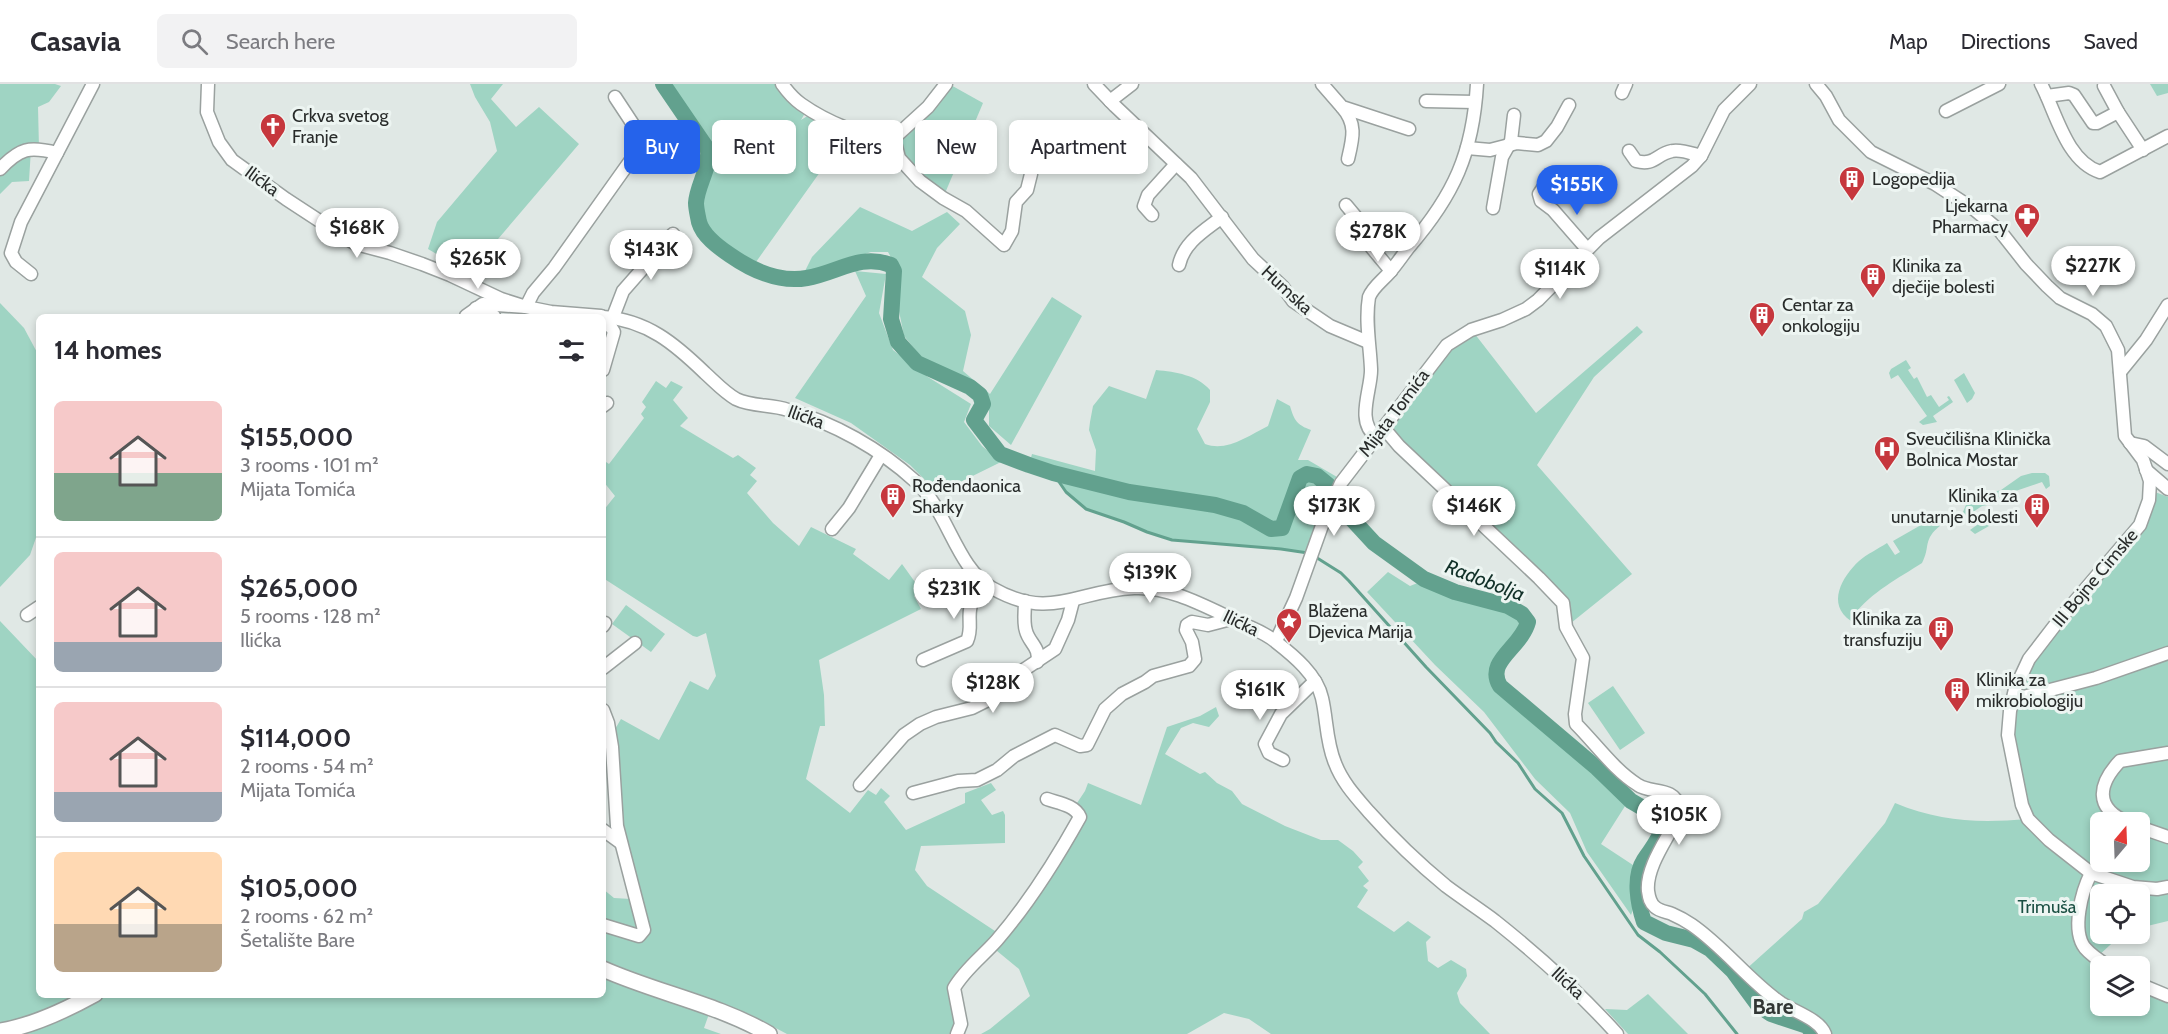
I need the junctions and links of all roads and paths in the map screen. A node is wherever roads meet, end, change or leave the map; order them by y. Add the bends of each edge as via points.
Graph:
1 (93, 84) edge
2 (782, 84) edge
3 (946, 84) edge
4 (1094, 84) edge
5 (1132, 84) edge
6 (1322, 84) edge
7 (1750, 84) edge
8 (1816, 84) edge
9 (1999, 84) edge
10 (2041, 84) edge
11 (206, 85) edge
12 (1477, 86) edge
13 (2104, 86) dead end
14 (1826, 90) edge
15 (2047, 96) junction
16 (615, 97) dead end
17 (1110, 101) junction
18 (1426, 101) dead end
19 (1475, 102) junction
20 (1569, 105) dead end
21 (1341, 107) junction
22 (1946, 111) dead end
23 (2118, 112) junction
24 (1514, 115) dead end
25 (630, 120) edge
26 (832, 120) edge
27 (1410, 129) dead end
28 (903, 130) edge
29 (2168, 136) edge
30 (1507, 147) junction
31 (1467, 148) junction
32 (2143, 150) junction
33 (1629, 151) dead end
34 (57, 153) junction
35 (1701, 156) junction
36 (1348, 159) dead end
37 (903, 162) edge
38 (1176, 164) junction
39 (0, 169) edge
40 (624, 170) edge
41 (1031, 174) edge
42 (1545, 185) dead end
43 (1346, 205) dead end
44 (1493, 208) dead end
45 (1152, 215) dead end
46 (1222, 217) junction
47 (673, 234) dead end
48 (1587, 249) junction
49 (1179, 265) dead end
50 (1391, 271) junction
51 (32, 274) dead end
52 (2168, 305) edge
53 (526, 307) junction
54 (476, 308) junction
55 (468, 314) edge
56 (490, 314) edge
57 (571, 314) edge
58 (606, 316) edge
59 (606, 318) edge
60 (606, 320) edge
61 (1368, 342) junction
62 (606, 360) edge
63 (2120, 372) junction
64 (1379, 432) junction
65 (2130, 442) junction
66 (881, 455) junction
67 (2168, 464) edge
68 (2146, 470) junction
69 (2168, 489) edge
70 (832, 529) dead end
71 (988, 586) junction
72 (1073, 601) junction
73 (1025, 602) junction
74 (36, 609) edge
75 (27, 615) dead end
76 (1230, 619) junction
77 (1276, 641) junction
78 (635, 643) dead end
79 (2168, 653) edge
80 (923, 660) dead end
81 (1037, 662) junction
82 (606, 667) edge
83 (1315, 681) junction
84 (2012, 700) junction
85 (606, 718) edge
86 (2168, 753) edge
87 (1283, 760) dead end
88 (860, 785) dead end
89 (914, 793) dead end
90 (1047, 799) dead end
91 (2110, 812) edge
92 (2150, 831) edge
93 (606, 832) edge
94 (2168, 837) edge
95 (621, 843) junction
96 (2091, 873) junction
97 (2168, 887) edge
98 (606, 926) edge
99 (2096, 956) edge
100 (606, 970) edge
101 (2150, 989) edge
102 (2168, 996) edge
103 (87, 998) edge
104 (0, 1031) edge
105 (769, 1034) edge
106 (957, 1034) edge
107 (1617, 1034) edge
108 (1825, 1034) edge

1 - 34 street
2 - 26 street via 801,104
3 - 28 street
4 - 17 street, Humska
5 - 17 street
6 - 21 street
7 - 35 street, Mijata Tomića via 1724,110
8 - 14 street, III Bojne Cimske
9 - 22 street
10 - 15 street
11 - 53 street, Ilićka via 207,112 219,142 232,160 286,199 356,244 432,268
12 - 19 street
13 - 23 street
14 - 63 street, III Bojne Cimske via 1839,120 1870,152 1935,184 1975,210 2000,231 2060,298 2106,326 2118,350
15 - 23 street via 2074,95 2093,123
15 - 32 street via 2067,140 2092,170 2100,172
16 - 25 street
17 - 38 street, Humska
18 - 19 street
19 - 31 street
20 - 30 street via 1546,141
21 - 27 street
21 - 36 street via 1354,132
23 - 32 street
24 - 30 street
29 - 32 street
30 - 31 street
30 - 44 street
31 - 50 street via 1443,203
33 - 35 street via 1636,161 1644,163 1675,150
34 - 39 street via 31,148 13,155
34 - 51 street via 21,222 11,254
35 - 48 street, Mijata Tomića
37 - 41 street via 920,181 966,211 1004,245 1012,231 1016,202 1026,190
38 - 45 street via 1148,195 1144,206
38 - 46 street, Humska
40 - 53 street via 533,292
42 - 48 street via 1539,195 1541,201
43 - 50 street
46 - 49 street via 1189,243
46 - 61 street, Humska via 1253,259 1293,301 1330,326
47 - 58 street
48 - 64 street, Mijata Tomića via 1554,286 1526,309 1471,330 1447,345
50 - 61 street via 1369,297
52 - 63 street
53 - 54 street via 490,303
53 - 57 street, Ilićka
54 - 55 street
54 - 56 street
59 - 66 street, Ilićka via 658,333 739,401 801,413
60 - 62 street via 614,332
61 - 64 street via 1371,375 1366,410 1370,432
63 - 65 street, III Bojne Cimske via 2125,436
64 - 77 street, Mijata Tomića via 1341,483
64 - 108 street via 1399,446 1563,603 1566,627 1583,658 1576,724 1639,787 1670,794 1680,808 1651,867 1650,901 1712,940 1751,979 1816,1023
65 - 67 street via 2151,450
65 - 68 street, III Bojne Cimske
66 - 70 street
66 - 71 street, Ilićka via 932,497 969,568
68 - 69 street
68 - 84 street, III Bojne Cimske via 2150,501 2140,525 2042,640 2025,666
71 - 73 street, Ilićka
71 - 80 street via 972,603 972,632 968,640
72 - 73 street, Ilićka via 1051,605
72 - 76 street, Ilićka via 1138,587 1166,592
72 - 81 street via 1054,649
73 - 81 street via 1024,625 1037,649
74 - 75 street
76 - 77 street, Ilićka
76 - 89 street via 1187,625 1195,659 1189,666 1154,676 1122,694 1105,708 1087,745 1080,746 1055,735 977,780
77 - 83 street, Ilićka
78 - 82 street
79 - 84 street via 2096,678
81 - 88 street via 1018,673 990,699 936,717 904,735
83 - 87 street via 1281,714 1265,744 1269,753
83 - 107 street, Ilićka via 1322,695 1333,760 1343,781 1370,813 1413,859 1539,957
84 - 96 street, III Bojne Cimske via 2010,751 2028,819
85 - 95 street
86 - 91 street via 2120,761 2102,787
90 - 106 street via 1072,807 1080,817 1020,912 959,979 954,988 961,1024
92 - 94 street
93 - 95 street
95 - 98 street via 644,930 639,936
96 - 97 street, III Bojne Cimske via 2133,887
96 - 99 street via 2083,889 2079,934 2084,946
100 - 105 main road via 747,1022
101 - 102 street
103 - 104 main road

